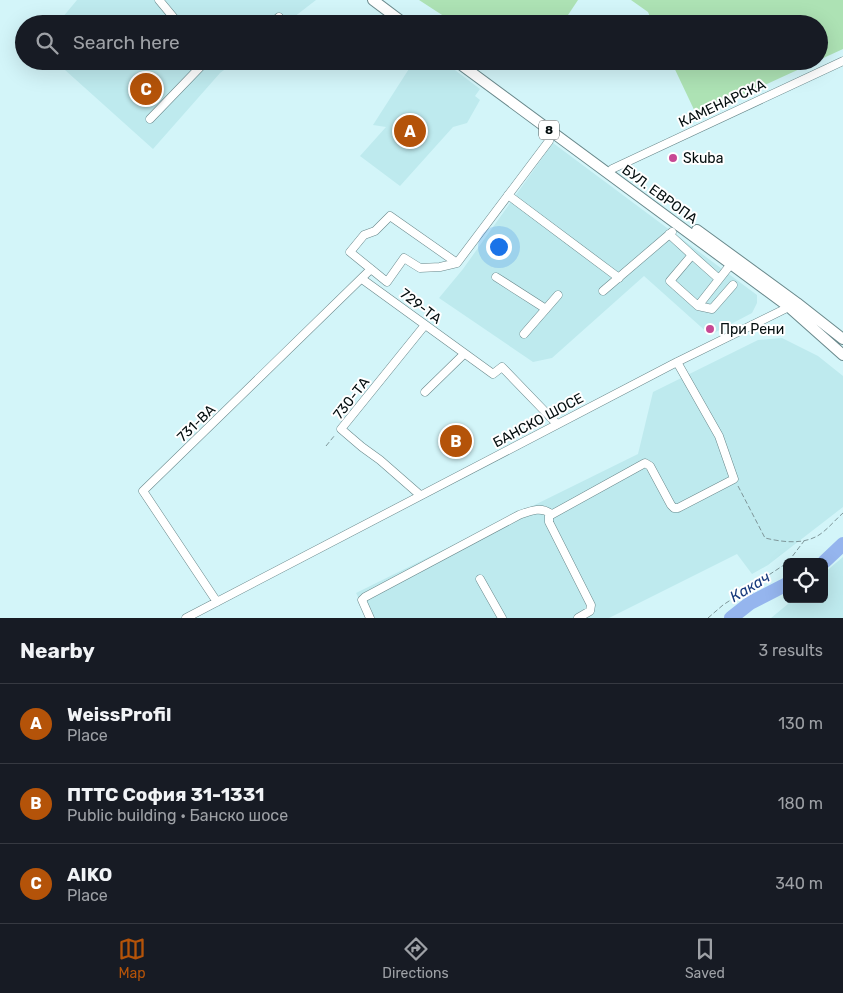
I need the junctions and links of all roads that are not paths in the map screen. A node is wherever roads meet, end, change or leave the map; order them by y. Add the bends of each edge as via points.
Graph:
1 (159, 0) edge
2 (373, 0) edge
3 (384, 0) edge
4 (172, 15) edge
5 (393, 15) edge
6 (404, 15) edge
7 (843, 60) edge
8 (828, 67) edge
9 (197, 70) edge
10 (468, 70) edge
11 (478, 70) edge
12 (822, 70) edge
13 (150, 119) dead end
14 (549, 140) dead end
15 (612, 169) junction
16 (508, 195) junction
17 (679, 226) junction
18 (670, 234) junction
19 (692, 255) junction
20 (457, 263) junction
21 (731, 264) junction
22 (371, 269) junction
23 (496, 277) dead end
24 (619, 278) junction
25 (362, 279) junction
26 (720, 279) junction
27 (387, 282) junction
28 (733, 285) dead end
29 (603, 291) dead end
30 (382, 293) junction
31 (558, 295) dead end
32 (793, 305) junction
33 (698, 306) junction
34 (546, 309) junction
35 (425, 325) junction
36 (524, 334) dead end
37 (843, 339) edge
38 (464, 354) junction
39 (843, 355) edge
40 (677, 362) junction
41 (425, 392) dead end
42 (558, 424) junction
43 (420, 495) junction
44 (551, 514) junction
45 (480, 579) dead end
46 (217, 602) junction
47 (186, 618) edge
48 (370, 618) edge
49 (502, 618) edge
50 (578, 618) edge

1 - 4 street
2 - 5 main road
3 - 6 main road
7 - 8 street, КАМЕНАРСКА
9 - 13 street
10 - 17 main road, БУЛ. ЕВРОПА / 8
11 - 15 main road, БУЛ. ЕВРОПА / 8
12 - 15 street, КАМЕНАРСКА
14 - 16 street
15 - 32 main road, БУЛ. ЕВРОПА / 8
16 - 20 street
16 - 24 street
17 - 18 street
17 - 21 main road, БУЛ. ЕВРОПА / 8
18 - 19 street
18 - 24 street
19 - 26 street
19 - 33 street via 670,281
20 - 22 street via 390,216 374,231 364,235 350,252
20 - 27 street via 420,268 404,258
21 - 26 street
21 - 32 main road, БУЛ. ЕВРОПА / 8
22 - 25 street
22 - 27 street
23 - 34 street
24 - 29 street
25 - 30 street, 729-ТА
25 - 46 street, 731-ВА via 143,491
26 - 33 street
27 - 30 street
28 - 33 street via 712,309
30 - 35 street, 729-ТА
31 - 34 street
32 - 37 main road, БУЛ. ЕВРОПА / 8
32 - 39 main road, БУЛ. ЕВРОПА / 8
32 - 40 street, БАНСКО ШОСЕ
34 - 36 street
35 - 38 street, 729-ТА
35 - 43 street, 730-ТА via 341,429
38 - 41 street
38 - 42 street, 729-ТА via 493,374 502,367
40 - 42 street, БАНСКО ШОСЕ
40 - 44 street via 719,436 734,479 674,508 650,466 644,463
42 - 43 street, БАНСКО ШОСЕ
43 - 46 street, БАНСКО ШОСЕ
44 - 48 street via 536,510 519,515 365,597 362,604
44 - 50 street via 549,522 591,604 590,611
45 - 49 street
46 - 47 street, БАНСКО ШОСЕ

